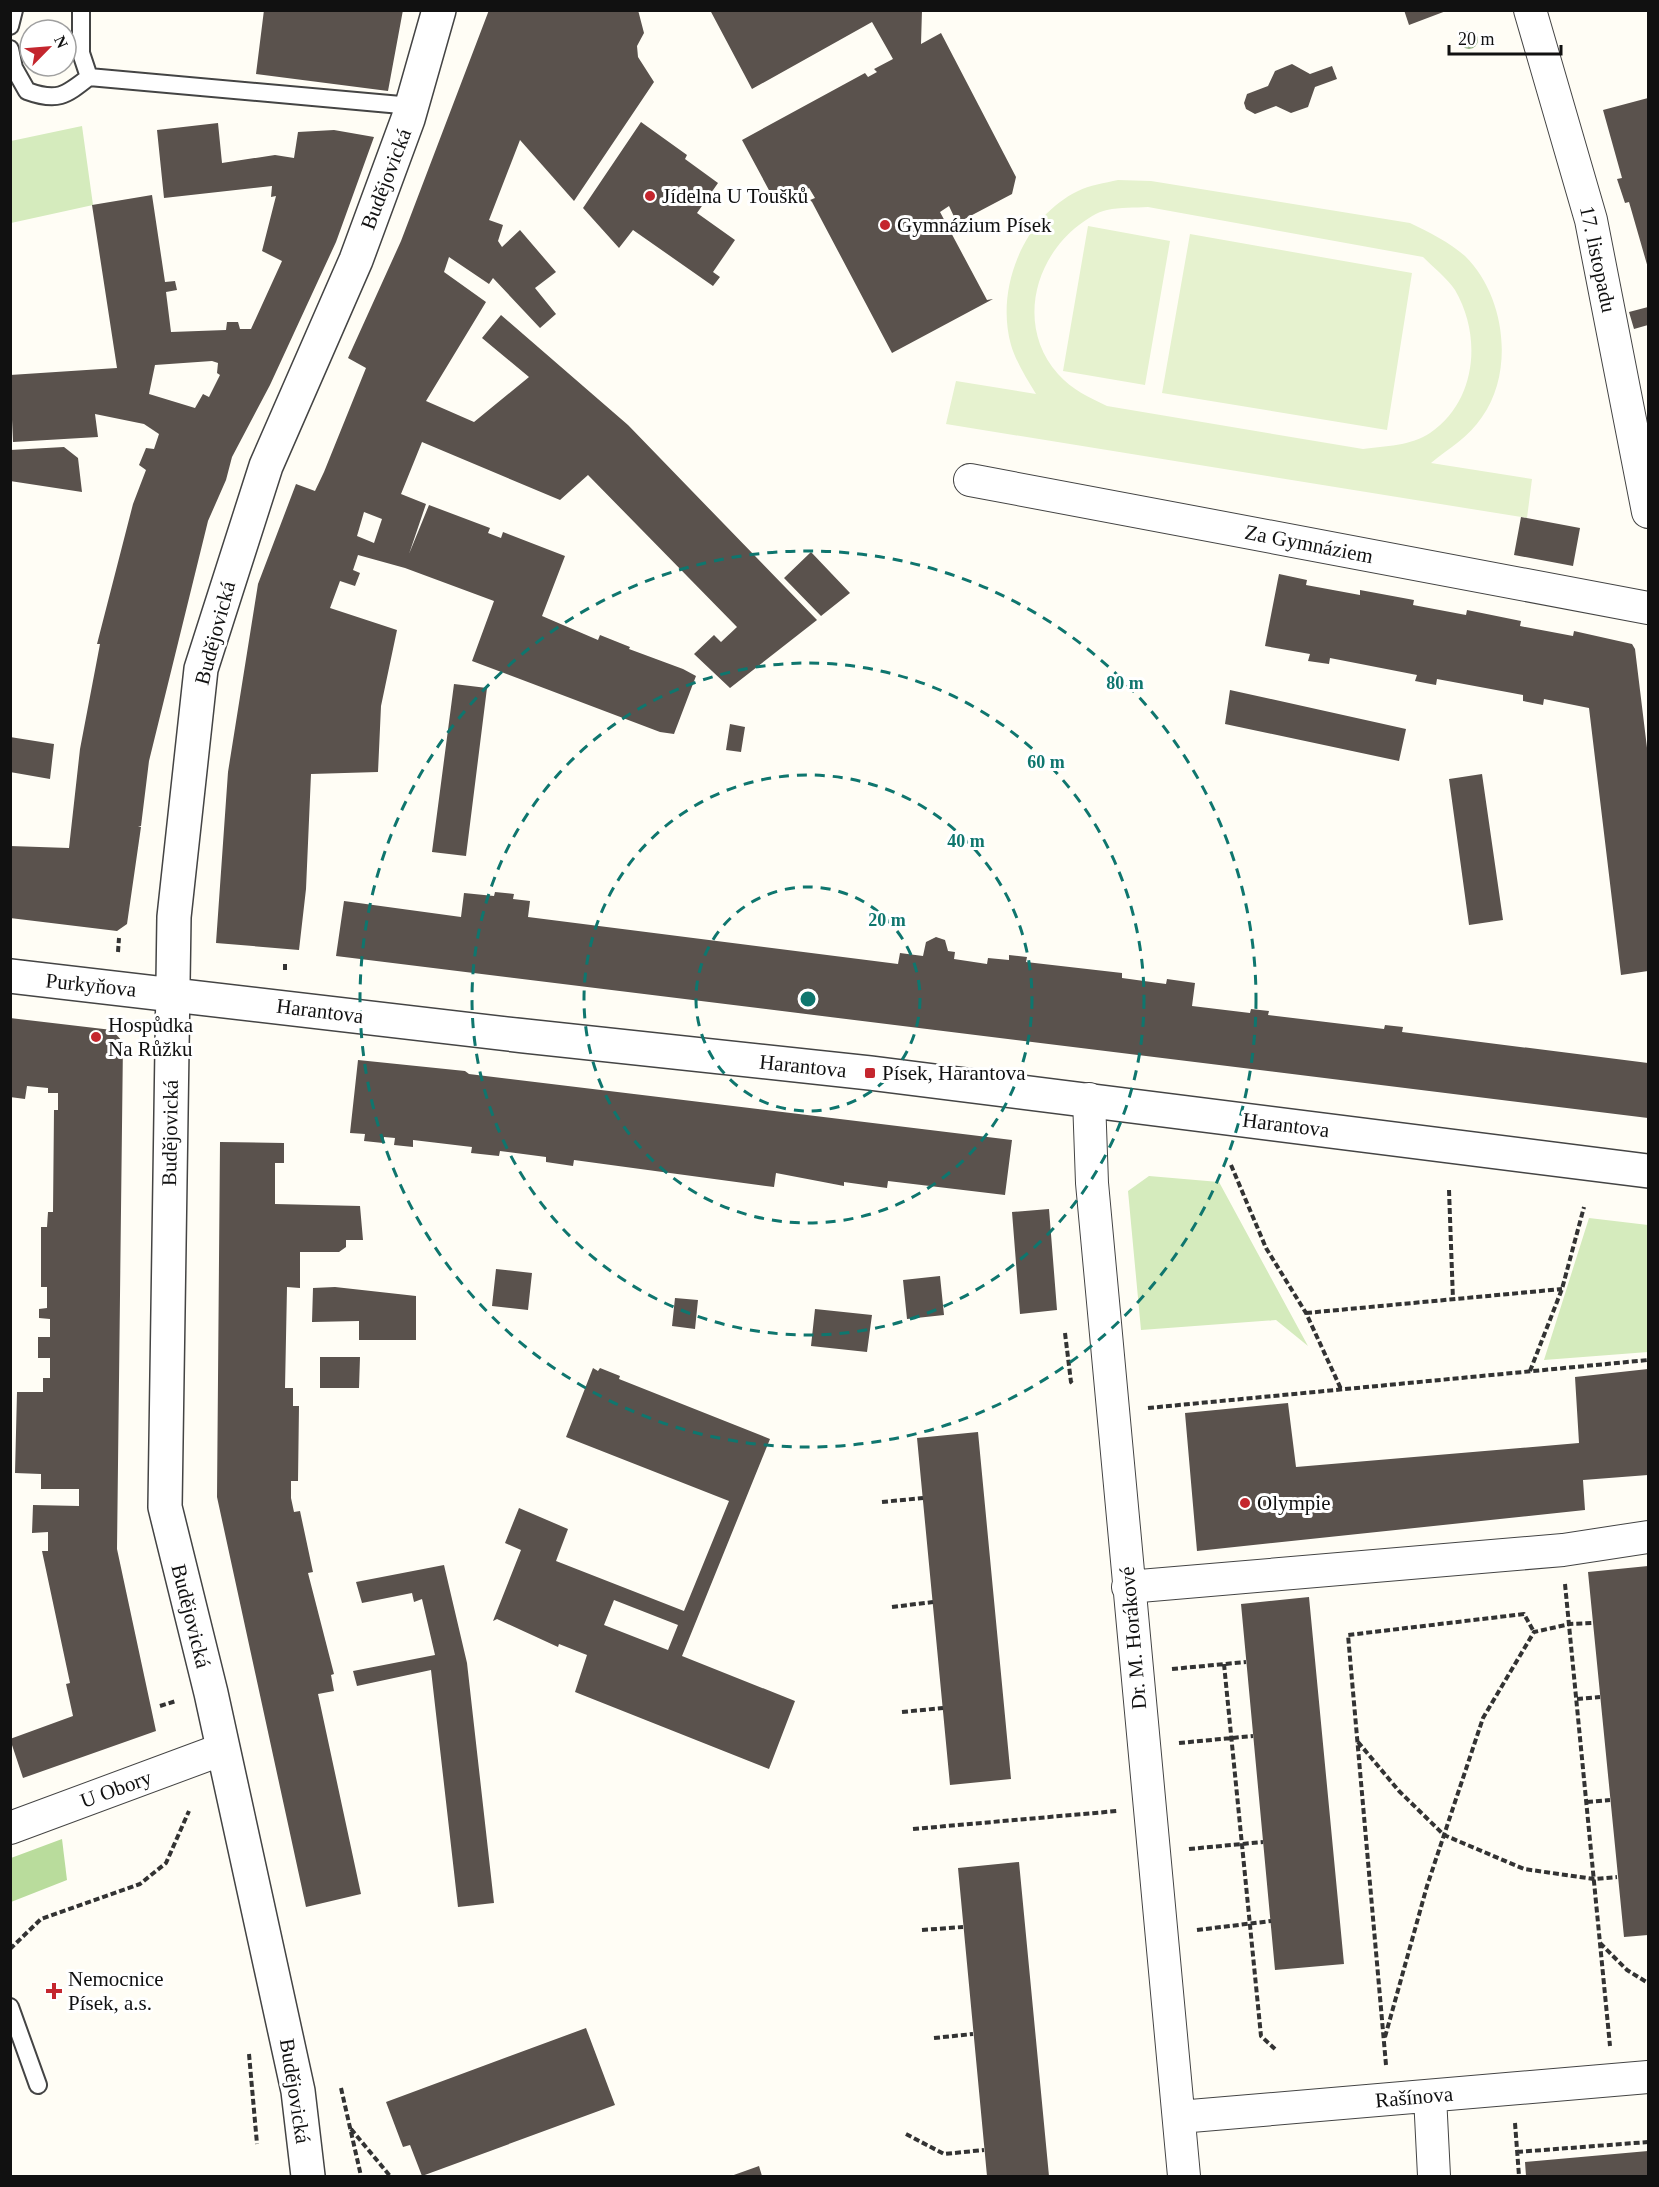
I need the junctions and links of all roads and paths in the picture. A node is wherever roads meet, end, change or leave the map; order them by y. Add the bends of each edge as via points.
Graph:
1 (14, 10) edge
2 (81, 10) edge
3 (439, 10) edge
4 (1530, 10) edge
5 (10, 26) edge
6 (10, 49) edge
7 (89, 77) junction
8 (412, 106) junction
9 (970, 480) dead end
10 (1648, 512) edge
11 (1648, 608) edge
12 (10, 976) edge
13 (172, 993) junction
14 (1089, 1099) junction
15 (1231, 1165) dead end
16 (1648, 1171) edge
17 (1449, 1190) dead end
18 (1584, 1207) dead end
19 (1562, 1289) junction
20 (1453, 1300) junction
21 (1306, 1313) junction
22 (1648, 1360) edge
23 (1530, 1371) junction
24 (1341, 1389) junction
25 (1138, 1409) dead end
26 (923, 1498) dead end
27 (882, 1502) dead end
28 (1648, 1538) edge
29 (1564, 1576) dead end
30 (1128, 1587) junction
31 (933, 1602) dead end
32 (892, 1607) dead end
33 (1593, 1623) dead end
34 (1570, 1624) junction
35 (1534, 1632) junction
36 (1246, 1662) dead end
37 (1224, 1664) junction
38 (1164, 1670) dead end
39 (1600, 1697) dead end
40 (1577, 1699) junction
41 (943, 1708) dead end
42 (902, 1712) dead end
43 (1253, 1736) dead end
44 (1231, 1738) junction
45 (1358, 1741) junction
46 (1171, 1743) dead end
47 (222, 1749) junction
48 (1610, 1800) dead end
49 (1587, 1802) junction
50 (1123, 1810) dead end
51 (189, 1811) dead end
52 (10, 1828) edge
53 (913, 1829) dead end
54 (1444, 1835) junction
55 (1263, 1842) dead end
56 (1241, 1844) junction
57 (1182, 1849) dead end
58 (1617, 1877) dead end
59 (1594, 1879) junction
60 (1271, 1922) dead end
61 (1249, 1923) junction
62 (963, 1927) dead end
63 (922, 1930) dead end
64 (1189, 1931) dead end
65 (1600, 1943) junction
66 (10, 1949) edge
67 (1648, 1983) edge
68 (10, 2007) edge
69 (974, 2034) dead end
70 (934, 2038) dead end
71 (1276, 2050) dead end
72 (249, 2054) dead end
73 (1610, 2054) dead end
74 (1648, 2077) edge
75 (38, 2085) dead end
76 (341, 2088) dead end
77 (1430, 2096) junction
78 (1515, 2115) dead end
79 (1179, 2117) junction
80 (351, 2128) junction
81 (906, 2134) dead end
82 (1648, 2142) edge
83 (257, 2144) dead end
84 (984, 2150) dead end
85 (1517, 2152) junction
86 (308, 2176) edge
87 (360, 2176) edge
88 (390, 2176) edge
89 (1184, 2176) edge
90 (1434, 2176) edge
91 (1519, 2176) edge

1 - 5 lane
2 - 7 lane via 81,53
3 - 8 street, Budějovická
4 - 10 street, 17. listopadu via 1591,220
6 - 7 lane via 14,68 27,91 45,97 66,95
7 - 8 lane
8 - 13 street, Budějovická via 356,260 266,466 201,669 174,917
9 - 11 street, Za Gymnáziem
12 - 13 street, Purkyňova
13 - 14 street, Harantova
13 - 47 street, Budějovická via 165,1507
14 - 16 street, Harantova
14 - 30 street, Dr. M. Horákové via 1092,1183
15 - 21 path via 1266,1248
17 - 20 path
18 - 19 path
19 - 20 path
19 - 23 path
20 - 21 path
21 - 24 path
22 - 23 path
23 - 24 path
24 - 25 path
26 - 27 path
28 - 30 street via 1563,1550
29 - 34 path
30 - 79 street, Dr. M. Horákové
31 - 32 path
33 - 34 path
34 - 35 path
34 - 40 path
35 - 45 path via 1524,1614 1348,1635
35 - 54 path via 1483,1718
36 - 37 path
37 - 38 path
37 - 44 path
39 - 40 path
40 - 49 path
41 - 42 path
43 - 44 path
44 - 46 path
44 - 56 path
45 - 54 path via 1399,1791
45 - 54 path via 1384,2040 1399,1977
47 - 52 street, U Obory
47 - 86 street, Budějovická via 298,2091
48 - 49 path
49 - 59 path
50 - 53 path
51 - 66 path via 166,1863 140,1884 41,1919
54 - 59 path via 1524,1869
55 - 56 path
56 - 57 path
56 - 61 path
58 - 59 path
59 - 65 path
60 - 61 path
61 - 64 path
61 - 71 path via 1261,2037
62 - 63 path
65 - 67 path via 1627,1970
65 - 73 path
68 - 75 lane
69 - 70 path
72 - 83 path
74 - 77 street, Rašínova
76 - 80 path
77 - 79 street, Rašínova
77 - 90 street
78 - 85 path
79 - 89 street, Dr. M. Horákové
80 - 87 path
80 - 88 path
81 - 84 path via 944,2154
82 - 85 path
85 - 91 path

